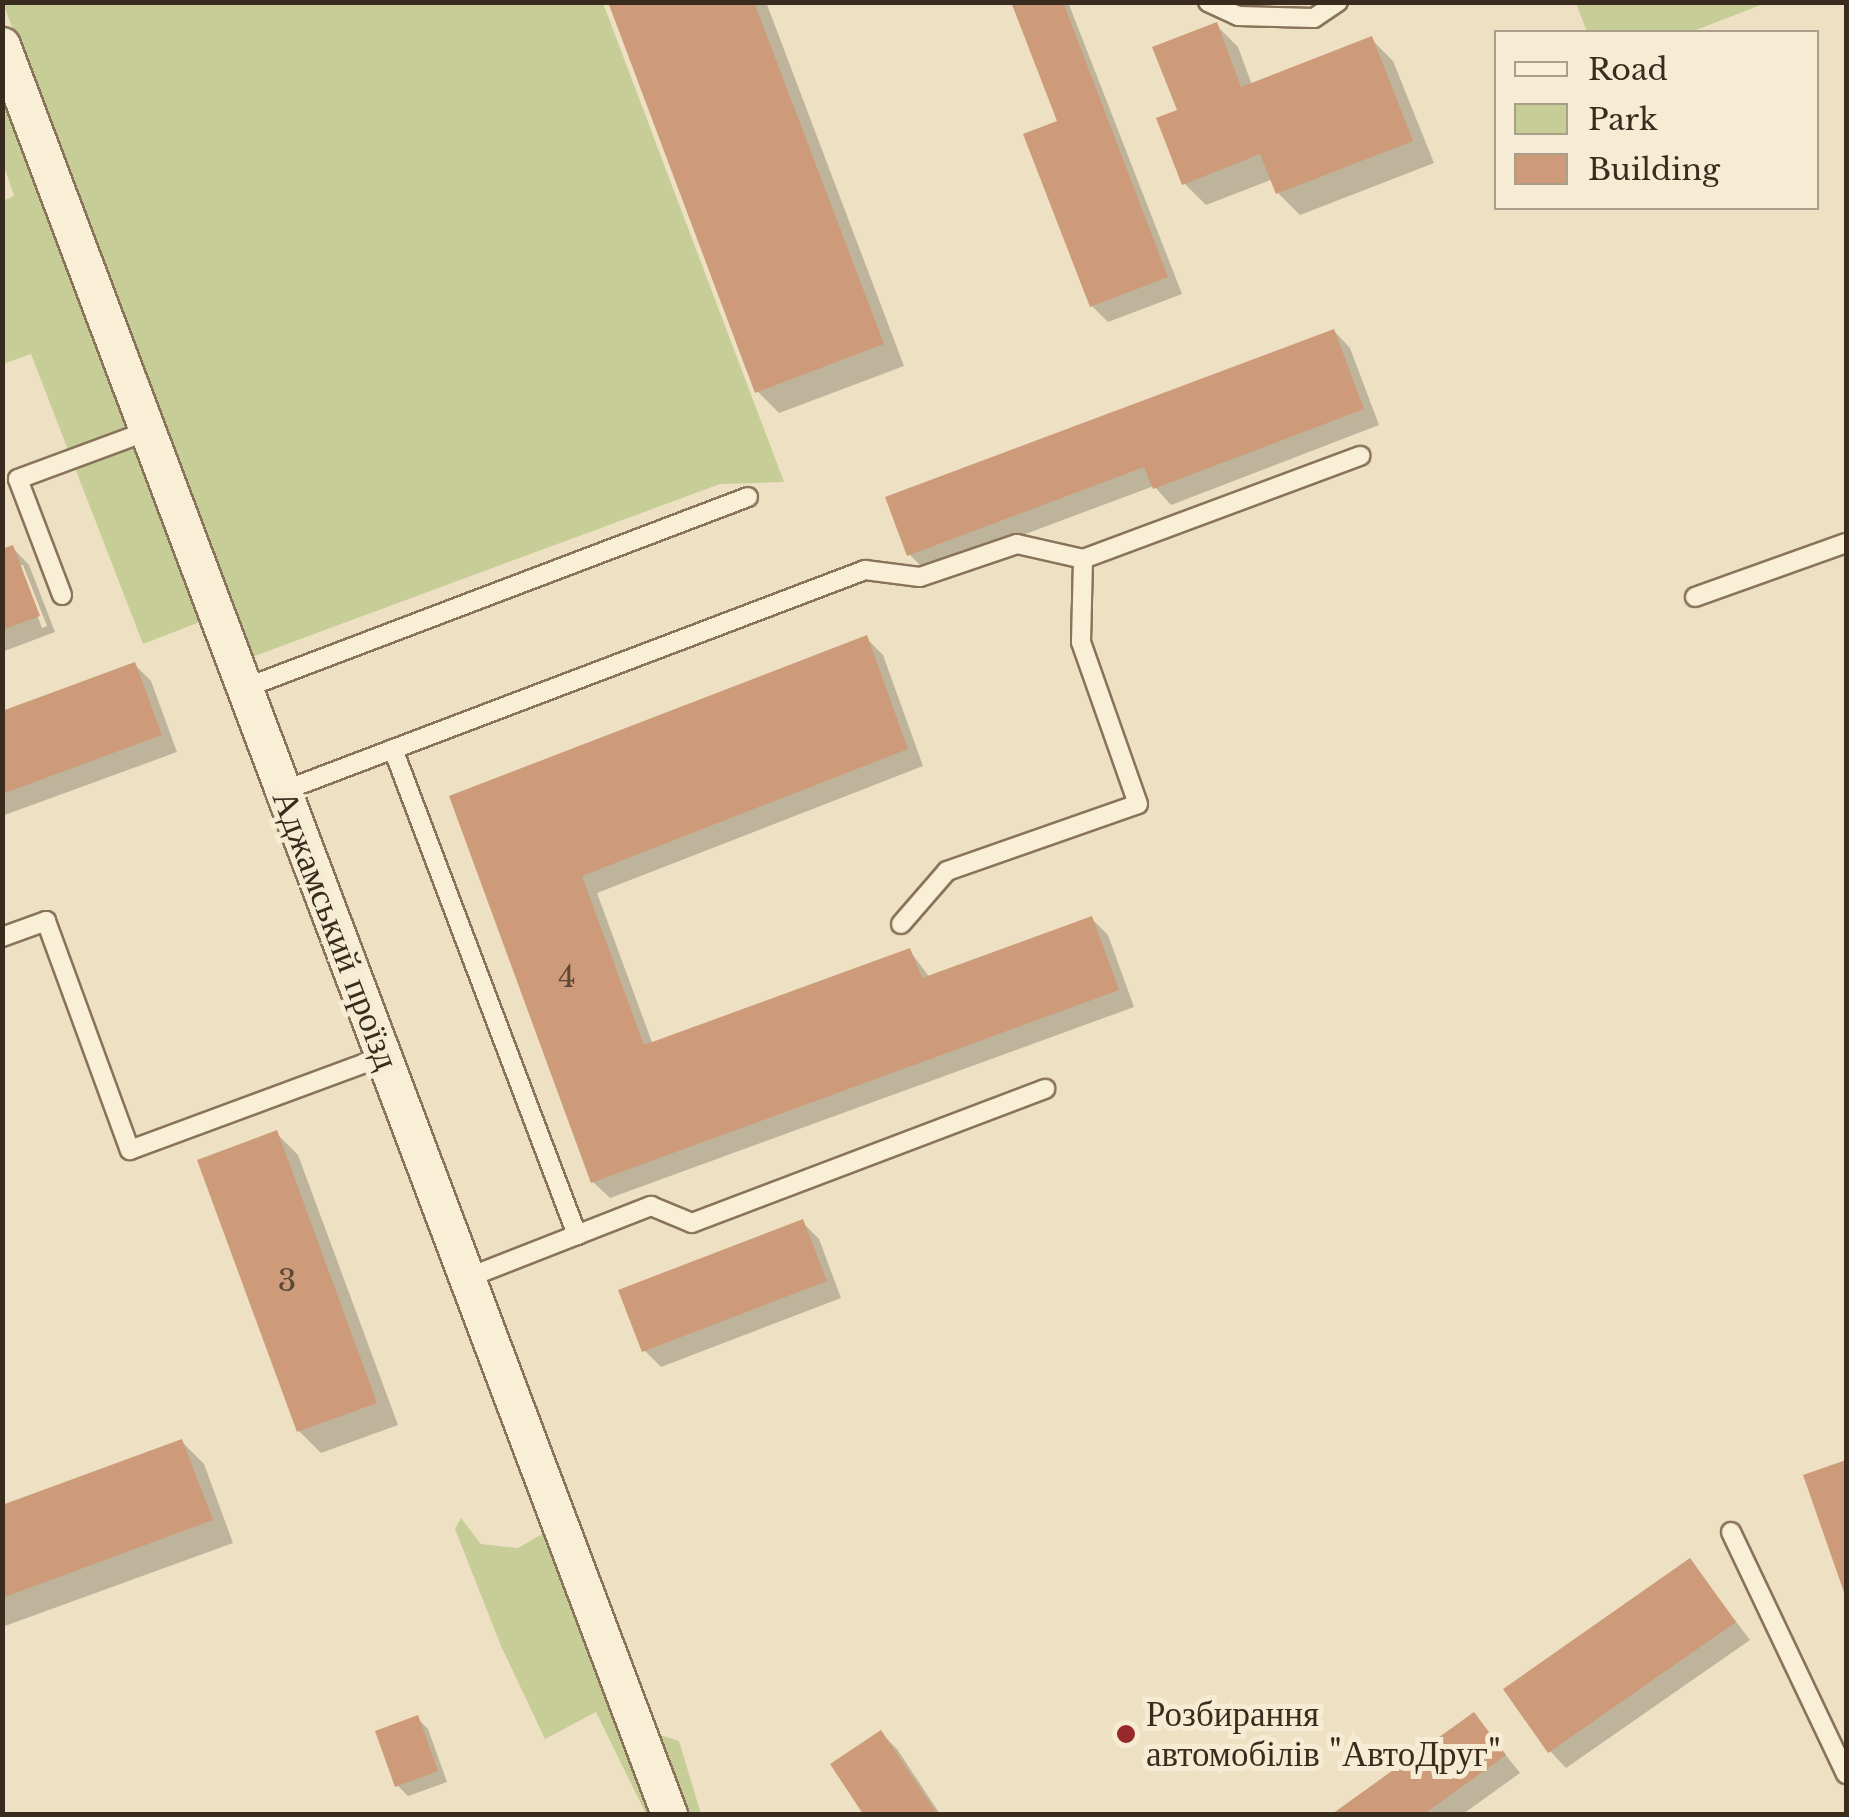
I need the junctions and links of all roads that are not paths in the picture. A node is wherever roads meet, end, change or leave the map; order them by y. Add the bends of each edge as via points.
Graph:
1 (1208, 2) edge
2 (1338, 2) edge
3 (2, 45) edge
4 (148, 430) junction
5 (1360, 456) dead end
6 (748, 496) dead end
7 (1846, 543) edge
8 (1083, 559) junction
9 (62, 595) dead end
10 (1696, 597) dead end
11 (245, 688) junction
12 (393, 749) junction
13 (283, 790) junction
14 (901, 924) dead end
15 (2, 937) edge
16 (384, 1056) junction
17 (1045, 1089) dead end
18 (577, 1235) junction
19 (467, 1278) junction
20 (1731, 1532) dead end
21 (1846, 1774) edge
22 (670, 1814) edge

1 - 2 lane via 1238,16 1314,18
3 - 4 street, Аджамський проїзд
4 - 9 lane via 18,479
4 - 11 street, Аджамський проїзд
5 - 8 lane
6 - 11 lane
7 - 10 lane
8 - 12 lane via 1016,544 920,577 865,570
8 - 14 lane via 1081,642 1138,804 946,871
11 - 13 street, Аджамський проїзд
12 - 13 lane
12 - 18 lane
13 - 16 street, Аджамський проїзд
15 - 16 lane via 46,922 130,1150
16 - 19 street, Аджамський проїзд
17 - 18 lane via 692,1223 651,1206
18 - 19 lane
19 - 22 street, Аджамський проїзд
20 - 21 lane

